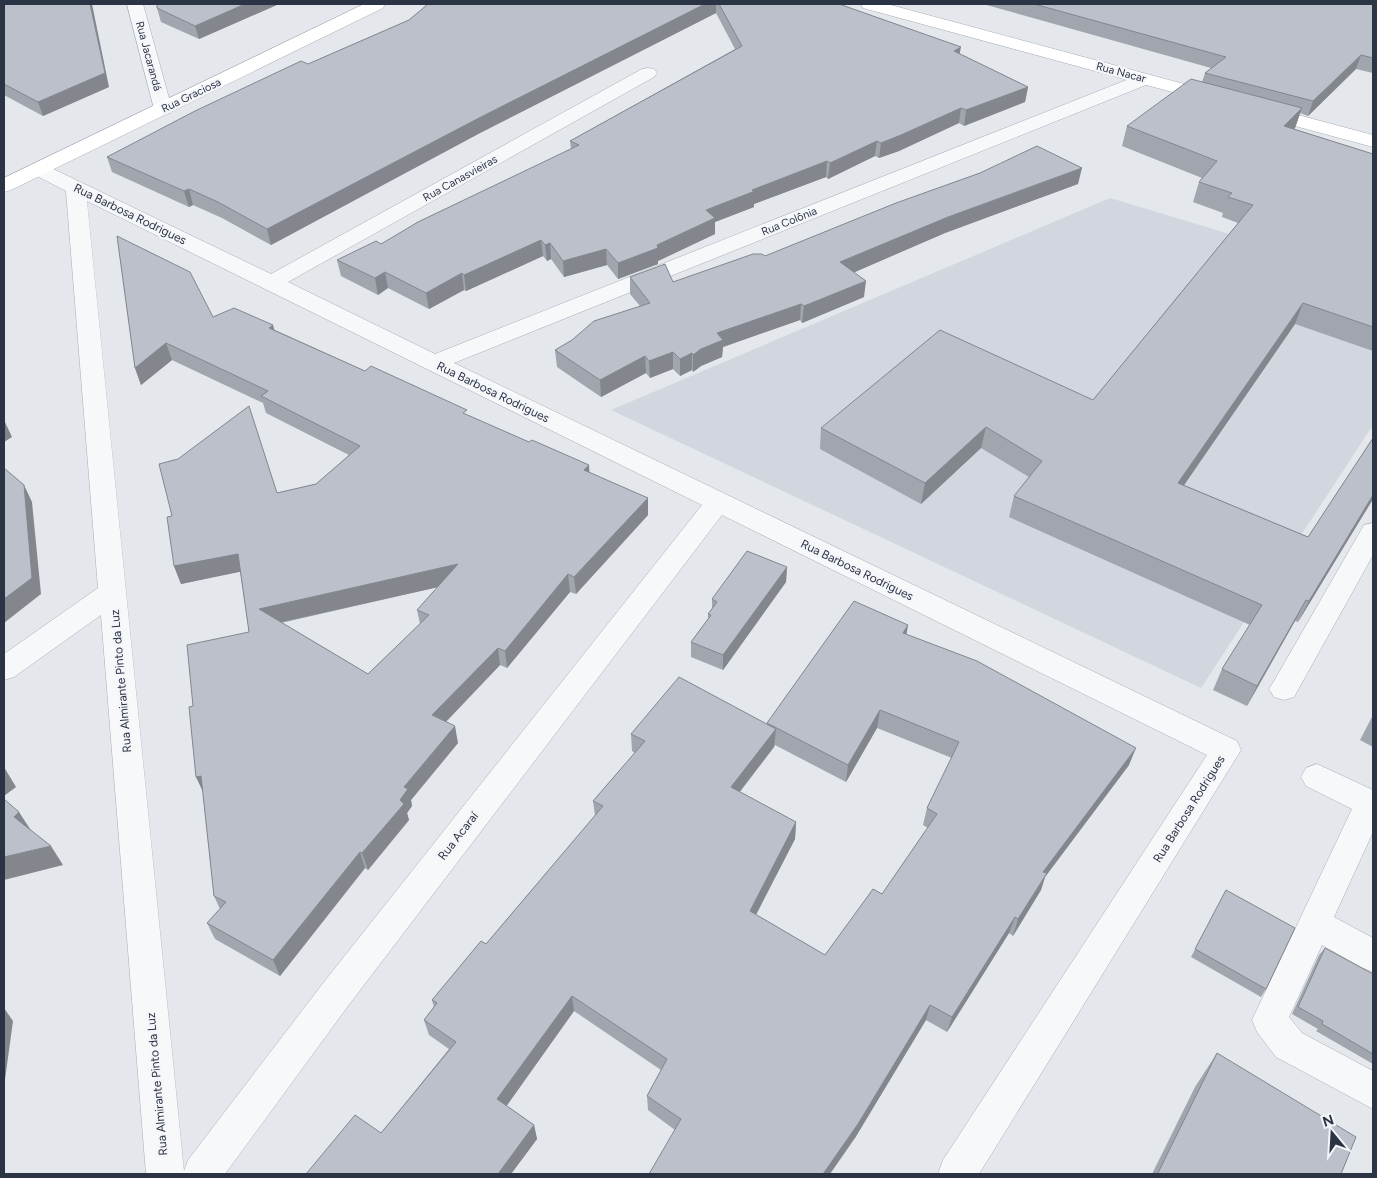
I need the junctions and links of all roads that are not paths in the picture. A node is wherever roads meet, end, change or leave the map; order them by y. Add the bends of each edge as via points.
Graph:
1 (135, 4) edge
2 (377, 4) edge
3 (869, 4) edge
4 (648, 73) dead end
5 (1145, 79) junction
6 (163, 109) junction
7 (1373, 141) edge
8 (38, 169) junction
9 (4, 186) edge
10 (76, 188) junction
11 (271, 283) junction
12 (434, 363) junction
13 (718, 502) junction
14 (1373, 532) edge
15 (113, 592) junction
16 (4, 669) edge
17 (1284, 689) dead end
18 (1317, 777) dead end
19 (1372, 804) edge
20 (1315, 924) junction
21 (1373, 956) edge
22 (1373, 1091) edge
23 (165, 1174) edge
24 (202, 1174) edge
25 (958, 1174) edge

1 - 6 street, Rua Jacarandá
2 - 6 main road, Rua Graciosa
3 - 5 main road, Rua Nacar
4 - 11 street, Rua Canasvieiras
5 - 7 main road, Rua Nacar
5 - 12 street, Rua Colônia
6 - 8 main road, Rua Graciosa
8 - 9 main road, Rua Graciosa
8 - 10 street, Rua Barbosa Rodrigues
10 - 11 street, Rua Barbosa Rodrigues
10 - 15 street, Rua Almirante Pinto da Luz
11 - 12 street, Rua Barbosa Rodrigues
12 - 13 street, Rua Barbosa Rodrigues
13 - 24 street, Rua Acaraí via 336,994
13 - 25 street, Rua Barbosa Rodrigues via 1226,750
14 - 17 street
15 - 16 street
15 - 23 street, Rua Almirante Pinto da Luz
18 - 19 street
19 - 20 street
20 - 21 street
20 - 22 street via 1270,1020 1288,1045

